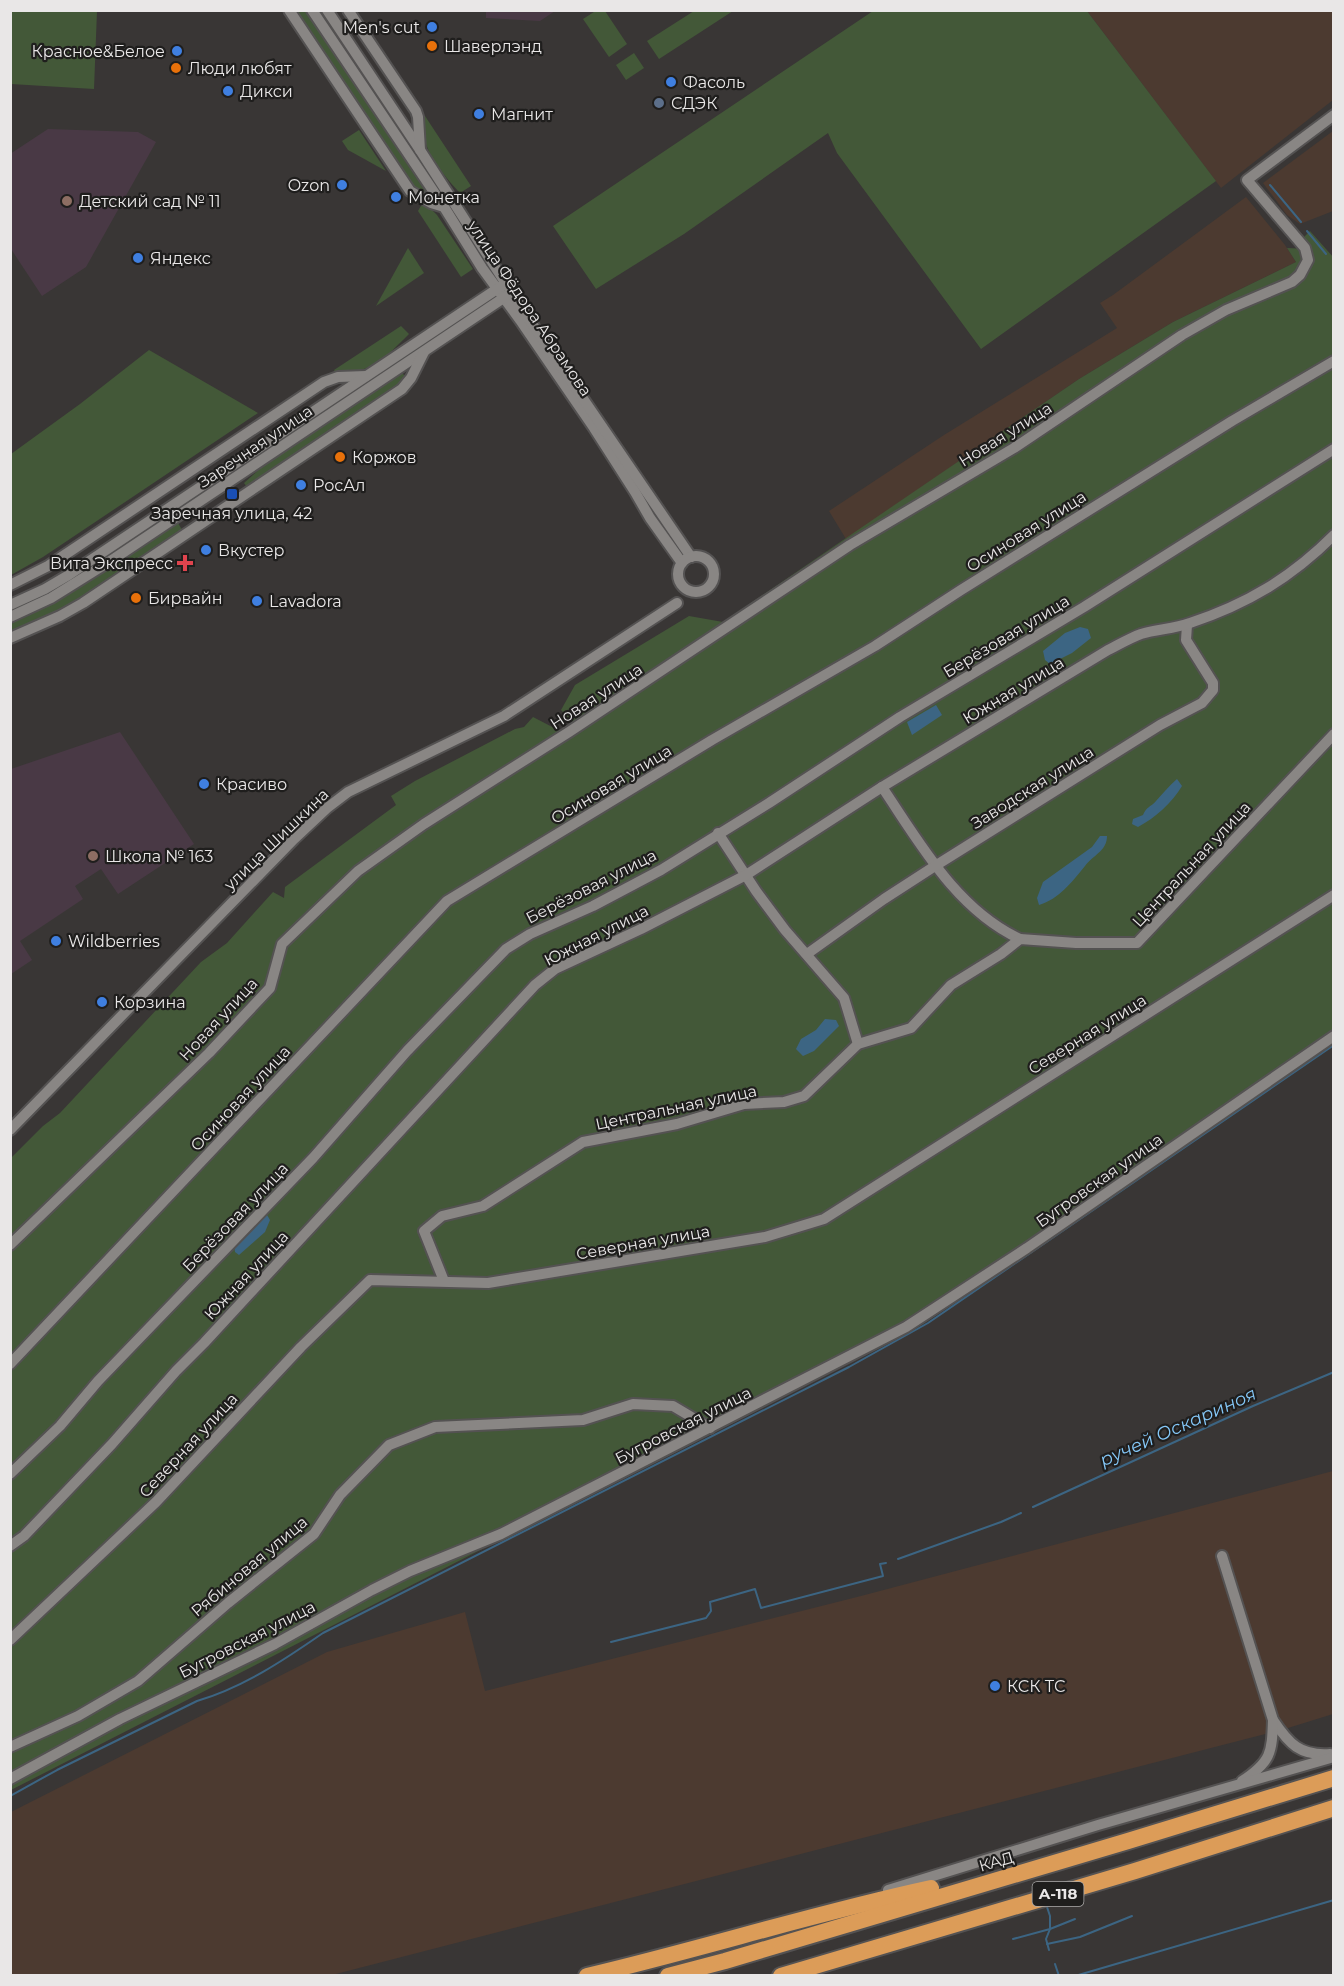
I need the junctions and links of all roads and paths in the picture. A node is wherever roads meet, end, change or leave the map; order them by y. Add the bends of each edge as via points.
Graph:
1 (289, 10) edge
2 (312, 10) edge
3 (327, 10) edge
4 (348, 10) edge
5 (1334, 115) edge
6 (420, 150) junction
7 (444, 207) junction
8 (504, 291) junction
9 (424, 351) junction
10 (1334, 361) edge
11 (366, 376) junction
12 (1334, 449) edge
13 (1334, 535) edge
14 (686, 560) dead end
15 (10, 585) edge
16 (677, 603) dead end
17 (10, 605) edge
18 (10, 617) edge
19 (1187, 625) junction
20 (10, 638) edge
21 (1334, 734) edge
22 (882, 787) junction
23 (718, 833) junction
24 (935, 866) junction
25 (746, 875) junction
26 (1334, 895) edge
27 (1020, 939) junction
28 (807, 954) junction
29 (1334, 1036) edge
30 (858, 1044) junction
31 (10, 1130) edge
32 (10, 1245) edge
33 (444, 1281) junction
34 (10, 1364) edge
35 (710, 1428) junction
36 (10, 1474) edge
37 (10, 1546) edge
38 (1222, 1556) dead end
39 (10, 1640) edge
40 (1273, 1720) junction
41 (10, 1747) edge
42 (1334, 1756) edge
43 (1334, 1778) edge
44 (10, 1779) edge
45 (1231, 1787) junction
46 (1334, 1808) edge
47 (1003, 1878) junction
48 (776, 1926) junction
49 (587, 1976) edge
50 (668, 1976) edge
51 (781, 1976) edge

1 - 7 street via 410,191
2 - 7 street, улица Фёдора Абрамова
3 - 6 street, улица Фёдора Абрамова
4 - 6 street via 416,111
5 - 32 street, Новая улица via 1246,180 1305,248 1308,260 1292,282 1226,310 1182,335 1014,448 849,545 358,871 282,944 270,988 209,1053
6 - 8 street, улица Фёдора Абрамова
7 - 8 street, улица Фёдора Абрамова
8 - 9 street, Заречная улица
8 - 11 street, Заречная улица
8 - 14 street, улица Фёдора Абрамова via 650,518
9 - 18 street, Заречная улица via 115,558 51,598
9 - 20 street via 402,388 83,603
10 - 34 street, Осиновая улица via 1202,439 875,646 447,901
11 - 15 street via 324,382 48,566
11 - 17 street, Заречная улица via 67,576
12 - 23 street, Берёзовая улица
13 - 19 street, Южная улица via 1266,590
16 - 31 street, улица Шишкина via 504,716 348,792 327,808
19 - 22 street, Южная улица via 1140,634 1108,650
19 - 24 street, Заводская улица via 1186,640 1213,683 1210,696
21 - 27 street, Центральная улица via 1137,943
22 - 24 street
22 - 25 street, Южная улица
23 - 25 street
23 - 36 street, Берёзовая улица via 660,870 506,949 60,1426
24 - 27 street via 974,908 1002,931
24 - 28 street, Заводская улица
25 - 28 street
25 - 37 street, Южная улица via 555,969 535,985 112,1444
26 - 33 street, Северная улица via 824,1219 765,1237 541,1275 488,1283
27 - 30 street, Центральная улица via 951,985 911,1028
28 - 30 street via 844,998
29 - 35 street, Бугровская улица via 906,1327
30 - 33 street, Центральная улица via 804,1096 784,1102 744,1104 676,1124 583,1142 483,1206 441,1216 424,1231
33 - 39 street, Северная улица via 370,1280 301,1347 156,1503
35 - 41 street, Рябиновая улица via 673,1406 633,1404 583,1420 435,1427 389,1445 340,1495 314,1534 138,1681 78,1716
35 - 44 street, Бугровская улица via 501,1534 372,1590
38 - 40 street
40 - 42 street via 1297,1749
40 - 45 street via 1270,1755 1260,1768
42 - 45 street
43 - 47 highway, КАД / А-118
45 - 48 street
46 - 51 highway, А-118
47 - 48 highway via 930,1889
47 - 50 highway, КАД / А-118
48 - 49 highway

